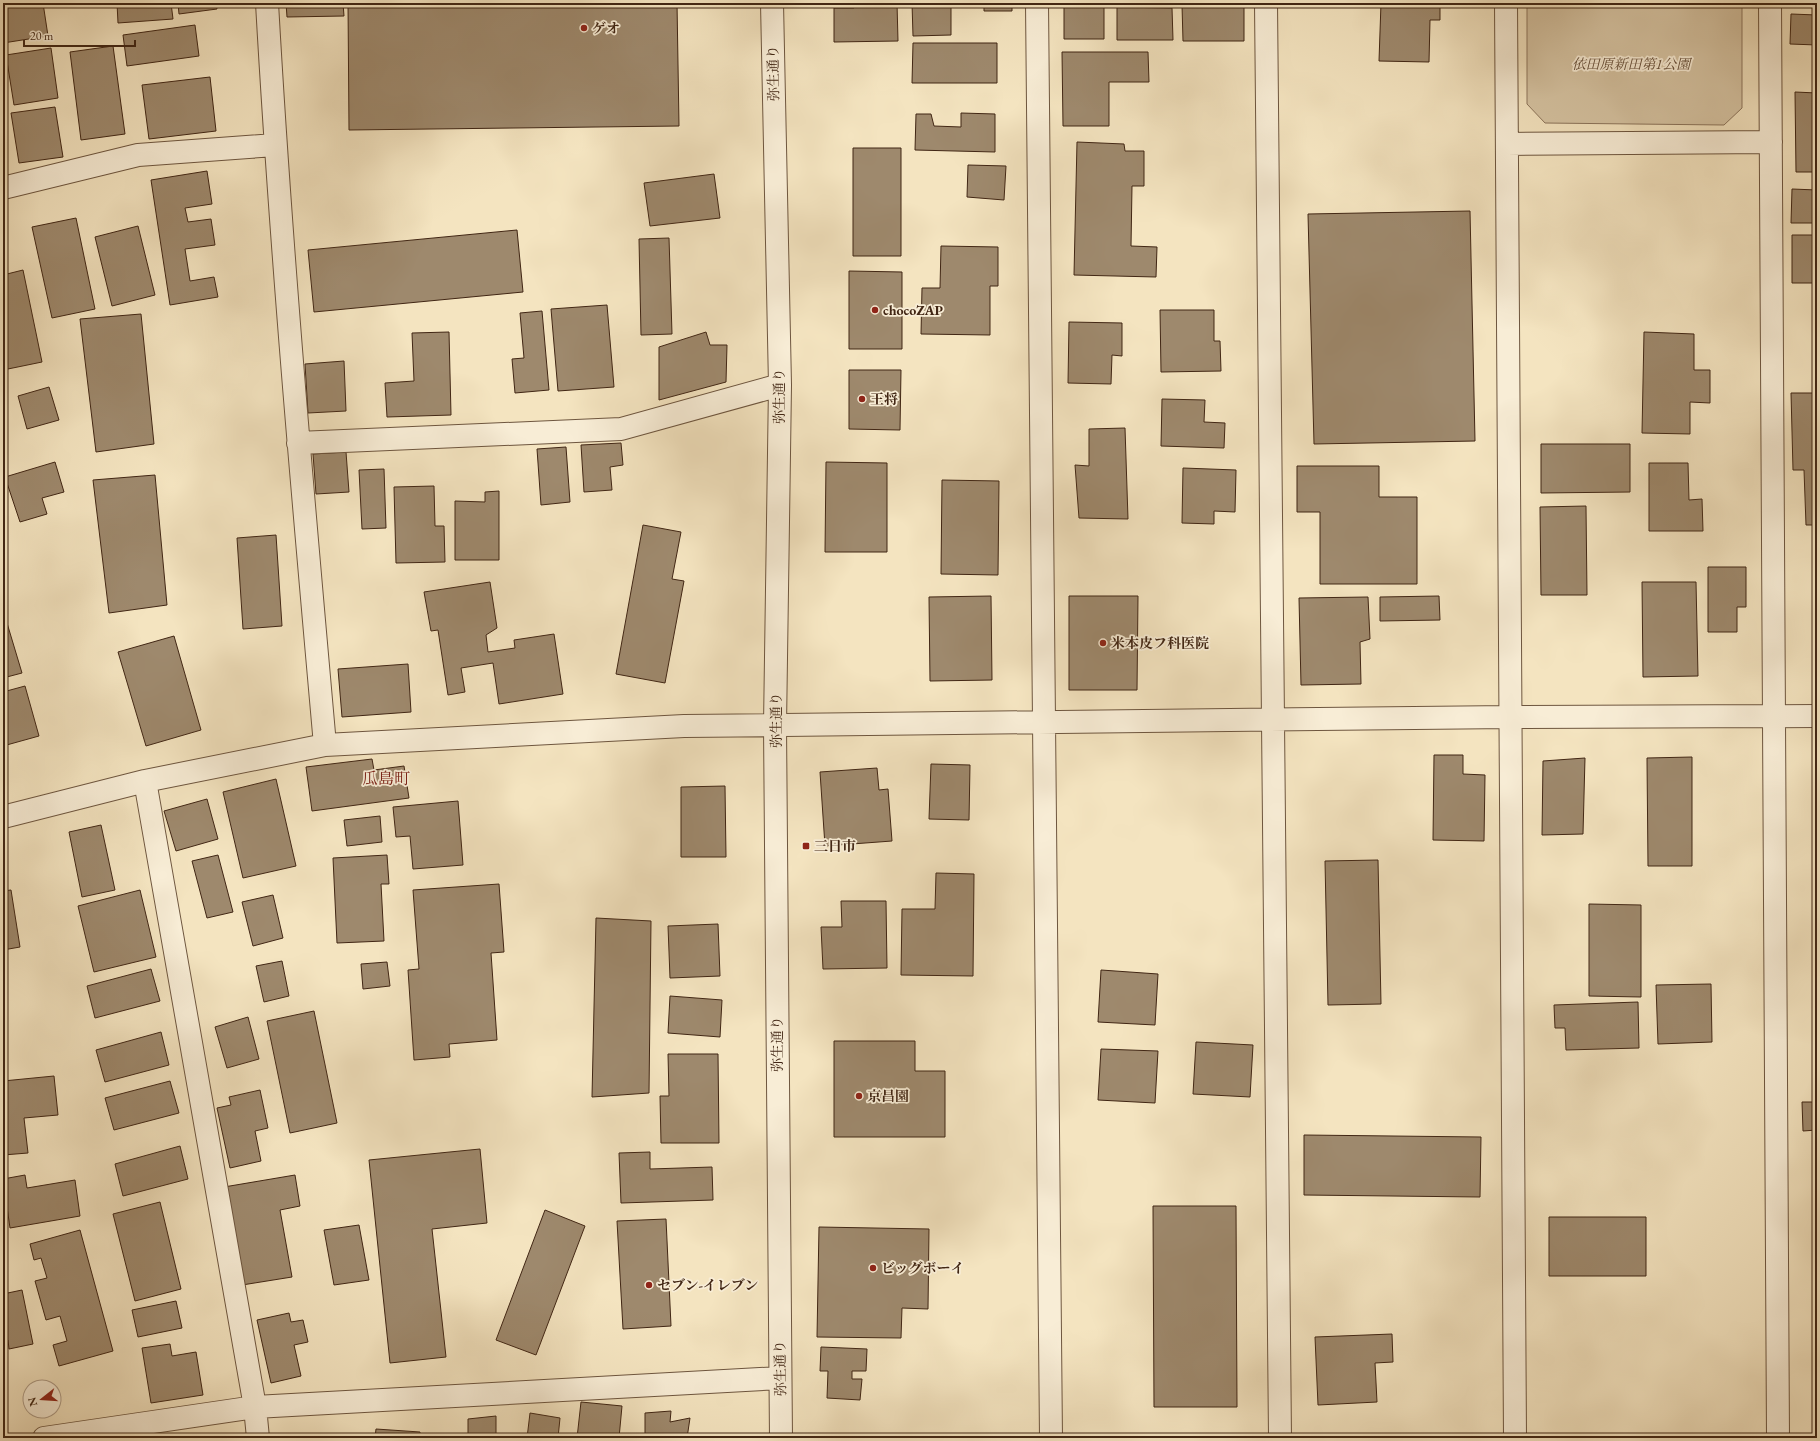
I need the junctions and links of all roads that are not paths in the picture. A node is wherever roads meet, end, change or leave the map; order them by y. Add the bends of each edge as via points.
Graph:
1 (267, 3) edge
2 (772, 3) edge
3 (1037, 3) edge
4 (1266, 3) edge
5 (1506, 3) edge
6 (1770, 3) edge
7 (1771, 142) junction
8 (1507, 144) junction
9 (275, 145) junction
10 (3, 188) edge
11 (780, 385) junction
12 (298, 444) junction
13 (1773, 716) junction
14 (1817, 716) edge
15 (1510, 717) junction
16 (1272, 720) junction
17 (1044, 723) junction
18 (775, 726) junction
19 (325, 745) junction
20 (145, 781) junction
21 (3, 817) edge
22 (780, 1378) junction
23 (256, 1407) junction
24 (44, 1438) edge
25 (258, 1438) edge
26 (781, 1438) edge
27 (1051, 1438) edge
28 (1280, 1438) edge
29 (1515, 1438) edge
30 (1778, 1438) edge

1 - 9 street
2 - 11 street, 弥生通り
3 - 17 street
4 - 16 street
5 - 8 street
6 - 7 street
7 - 8 street
7 - 13 street
8 - 15 street
9 - 10 street via 138,155
9 - 12 street
11 - 12 street via 621,429
11 - 18 street, 弥生通り
12 - 19 street
13 - 14 street
13 - 15 street
13 - 30 street
15 - 16 street
15 - 29 street
16 - 17 street
16 - 28 street
17 - 18 street
17 - 27 street
18 - 19 street via 684,726
18 - 22 street, 弥生通り
19 - 20 street
20 - 21 street
20 - 23 street
22 - 23 street
22 - 26 street, 弥生通り
23 - 24 street
23 - 25 street

